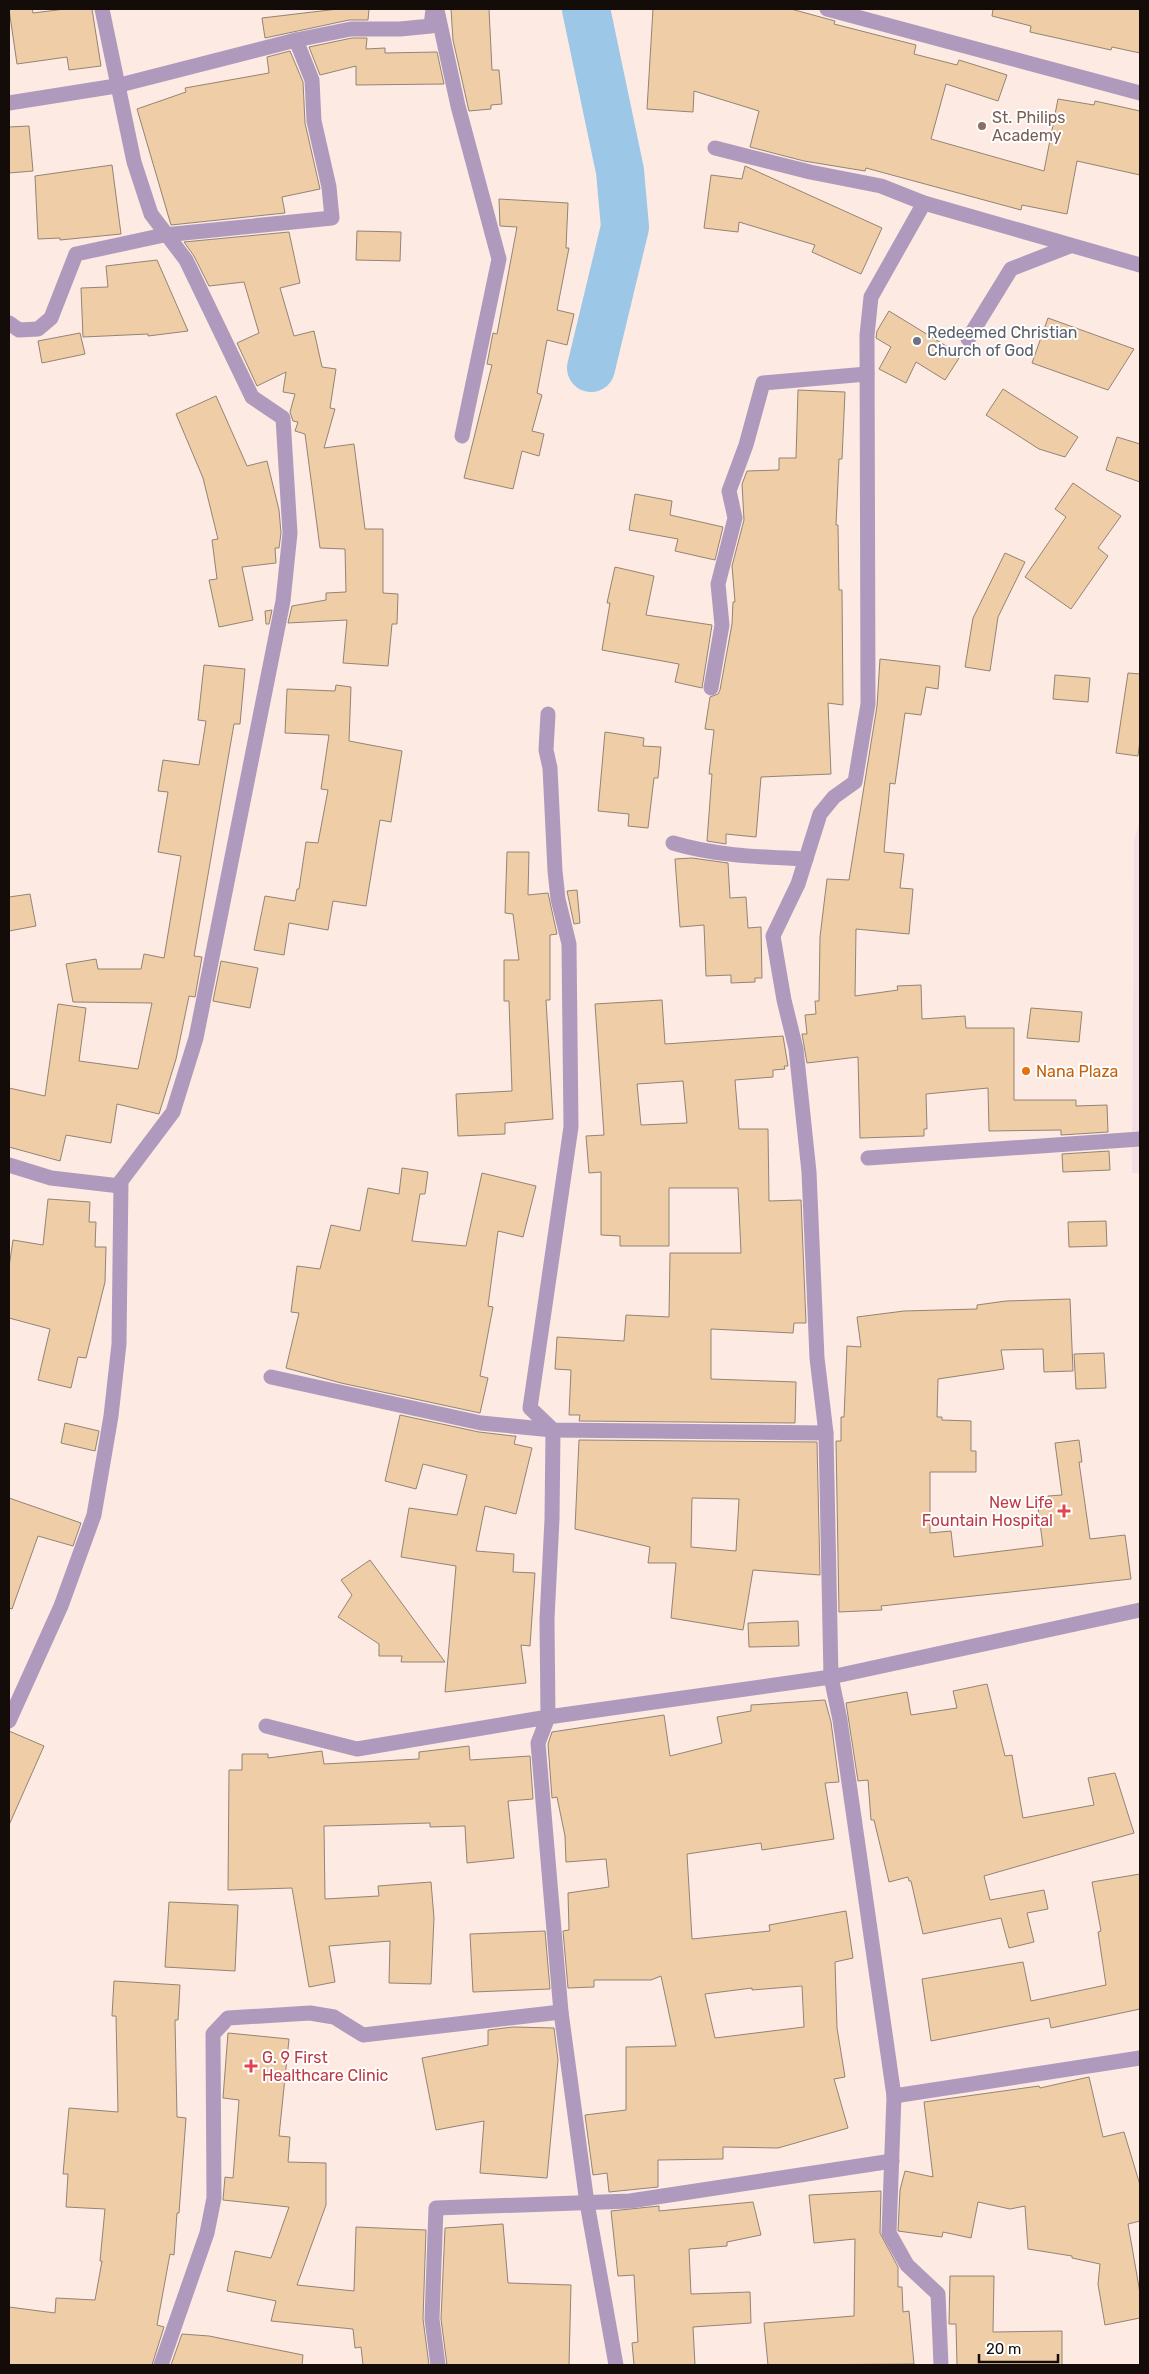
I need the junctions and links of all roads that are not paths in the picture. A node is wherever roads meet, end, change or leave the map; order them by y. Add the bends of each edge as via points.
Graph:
1 (102, 9) edge
2 (435, 9) edge
3 (827, 9) edge
4 (296, 40) junction
5 (116, 86) junction
6 (1140, 94) edge
7 (9, 103) edge
8 (715, 148) dead end
9 (924, 203) junction
10 (164, 235) junction
11 (1070, 246) junction
12 (1140, 265) edge
13 (9, 323) edge
14 (968, 339) dead end
15 (867, 374) junction
16 (462, 436) dead end
17 (711, 688) dead end
18 (548, 714) dead end
19 (673, 843) dead end
20 (806, 859) junction
21 (1140, 1139) edge
22 (868, 1158) dead end
23 (9, 1164) edge
24 (121, 1181) junction
25 (271, 1377) dead end
26 (553, 1430) junction
27 (826, 1433) junction
28 (1140, 1610) edge
29 (831, 1677) junction
30 (548, 1717) junction
31 (9, 1721) edge
32 (266, 1726) dead end
33 (561, 2012) junction
34 (1140, 2058) edge
35 (894, 2096) junction
36 (892, 2161) junction
37 (586, 2203) junction
38 (161, 2365) edge
39 (438, 2365) edge
40 (616, 2365) edge
41 (941, 2365) edge

1 - 5 street
2 - 4 street via 431,26 351,29
2 - 16 street via 500,259
3 - 6 street
4 - 5 street
4 - 10 street via 312,80 314,121 329,187 332,218
5 - 7 street
5 - 10 street via 134,162 151,214
8 - 9 street via 882,186
9 - 11 street
9 - 15 street via 871,297
10 - 13 street via 76,254 51,318 38,329 19,330
10 - 24 street via 186,260 252,398 283,418 290,533 283,601 196,1038 173,1112
11 - 12 street
11 - 14 street via 1011,269
15 - 17 street via 763,382 746,445 729,491 735,518 718,584 722,625
15 - 20 street via 868,704 855,782 834,797 820,814
18 - 26 street via 546,750 550,768 555,871 569,944 571,1128 530,1408
19 - 20 street via 739,856
20 - 27 street via 773,936 796,1049 809,1172 817,1358
21 - 22 street
23 - 24 street via 51,1178 120,1186
24 - 31 street via 120,1344 112,1416 94,1515 61,1606
25 - 26 street via 481,1423
26 - 27 street
26 - 30 street via 547,1619
27 - 29 street
28 - 29 street
29 - 30 street
29 - 35 street via 840,1720
30 - 32 street via 357,1750
30 - 33 street via 538,1743
33 - 37 street
33 - 38 street via 363,2035 334,2018 310,2013 228,2018 213,2034 214,2198 207,2233
34 - 35 street
35 - 36 street
36 - 37 street via 630,2201
36 - 41 street via 889,2234 907,2264 938,2294
37 - 39 street via 436,2208 432,2319
37 - 40 street

